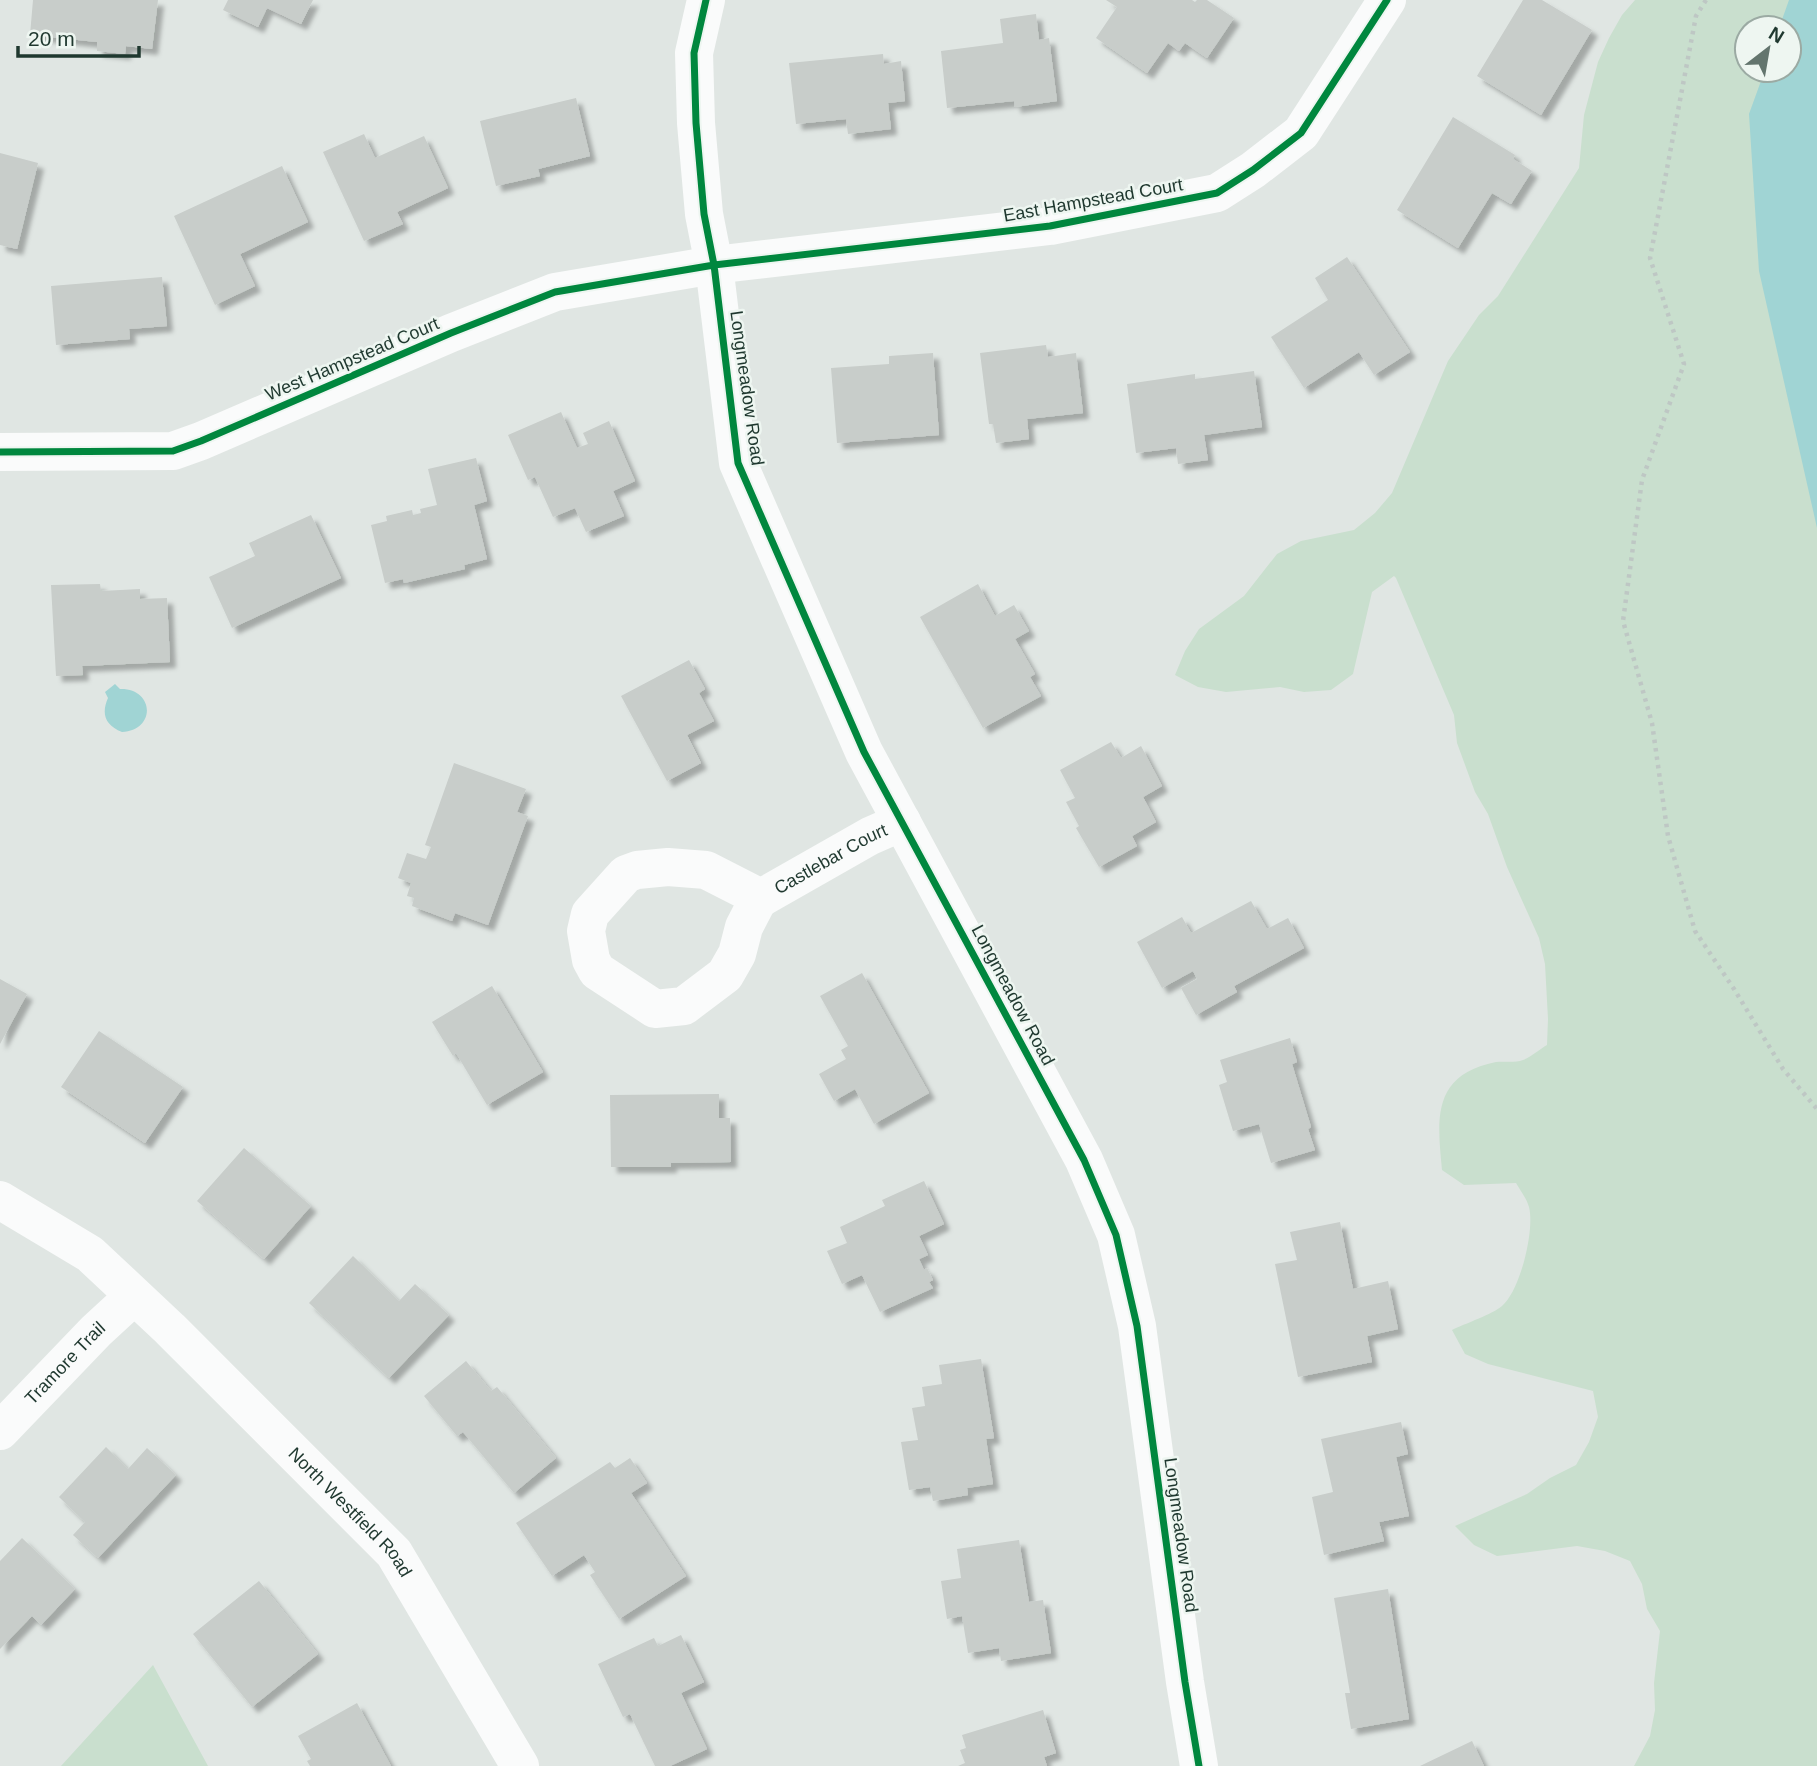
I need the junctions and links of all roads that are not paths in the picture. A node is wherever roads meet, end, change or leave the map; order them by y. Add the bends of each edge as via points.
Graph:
1 (706, 0) edge
2 (1387, 0) edge
3 (714, 265) junction
4 (0, 452) edge
5 (902, 822) junction
6 (761, 898) junction
7 (0, 1200) edge
8 (134, 1296) junction
9 (0, 1431) edge
10 (520, 1766) edge
11 (1199, 1766) edge

1 - 3 street via 694,53 696,123 704,214
2 - 3 street, East Hampstead Court via 1301,134 1217,193 1050,226
3 - 4 street, West Hampstead Court via 555,292 173,451
3 - 5 street, Longmeadow Road via 738,463 864,752
5 - 6 street, Castlebar Court
5 - 11 street, Longmeadow Road via 1084,1160 1116,1235 1137,1326
6 - 6 street, Castlebar Court via 706,870 668,867 626,874 590,914 586,931 592,960 597,971 655,1009 684,1006 725,975
7 - 8 street, North Westfield Road via 90,1254
8 - 9 street, Tramore Trail
8 - 10 street, North Westfield Road via 394,1553

